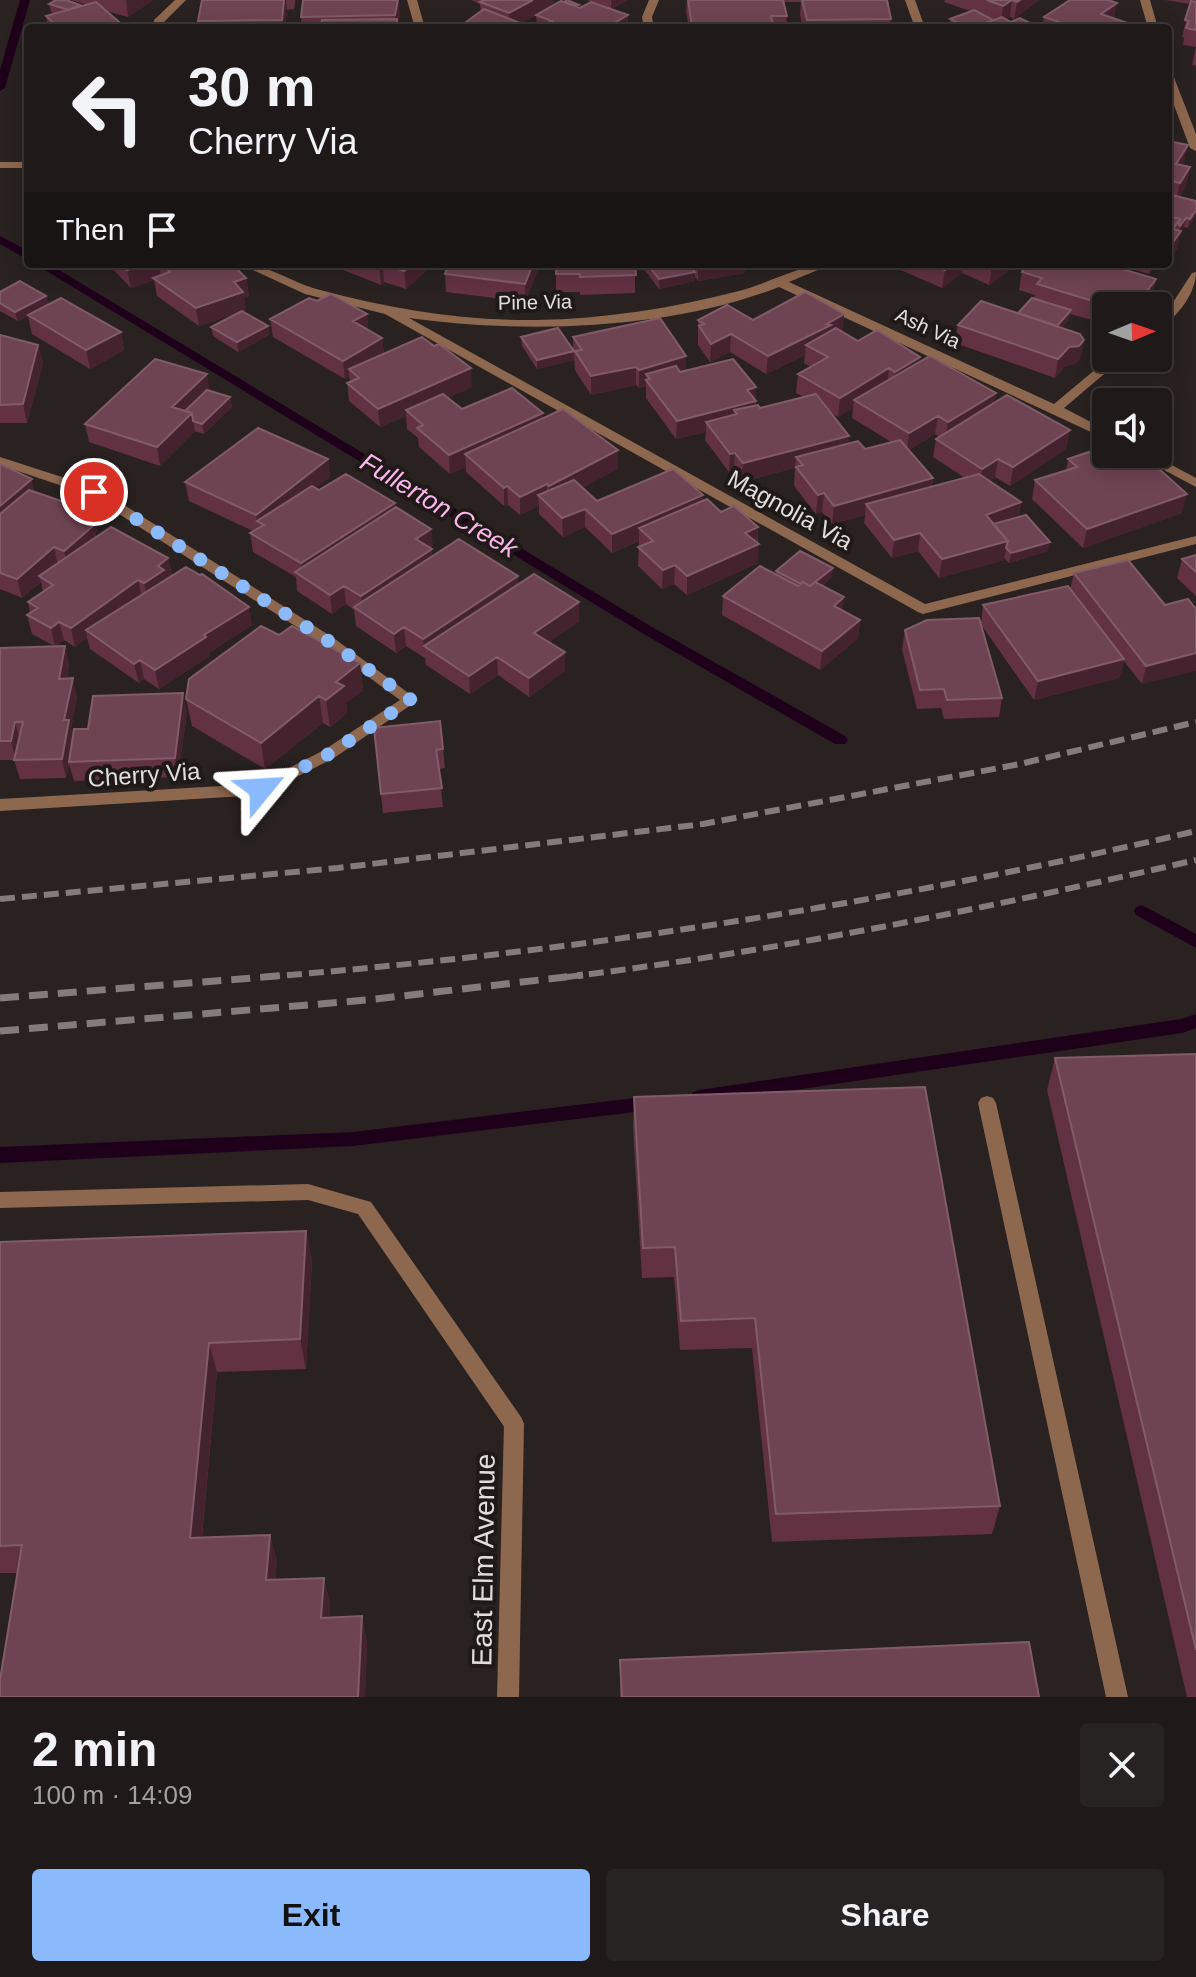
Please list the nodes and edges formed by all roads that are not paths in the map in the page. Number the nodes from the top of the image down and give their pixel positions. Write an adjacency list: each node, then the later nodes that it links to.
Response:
1 (181, 0): 6 (street)
2 (412, 0): 7 (street)
3 (654, 0): 8 (street)
4 (910, 0): 9 (street)
5 (1145, 0): 10 (street)
6 (158, 24)
7 (419, 24)
8 (648, 24)
9 (919, 24)
10 (1152, 24)
11 (1172, 85): 12 (street)
12 (1196, 148)
13 (2, 165): 14 (street)
14 (24, 165)
15 (254, 268): 19 (street, Pine Via)
16 (817, 268): 18 (street, Pine Via)
17 (1196, 276): 20 (street)
18 (783, 284): 19 (street, Pine Via); 22 (street, Ash Via)
19 (390, 312): 27 (street, Magnolia Via)
20 (1172, 312)
21 (1100, 372): 22 (street)
22 (1055, 409): 23 (street, Ash Via)
23 (1092, 428)
24 (0, 461): 28 (street, Cherry Via)
25 (1168, 468): 26 (street)
26 (1196, 483)
27 (1196, 540)
28 (0, 805)
29 (987, 1103): 32 (street)
30 (0, 1200): 31 (street, East Elm Avenue)
31 (508, 1697)
32 (1117, 1697)

